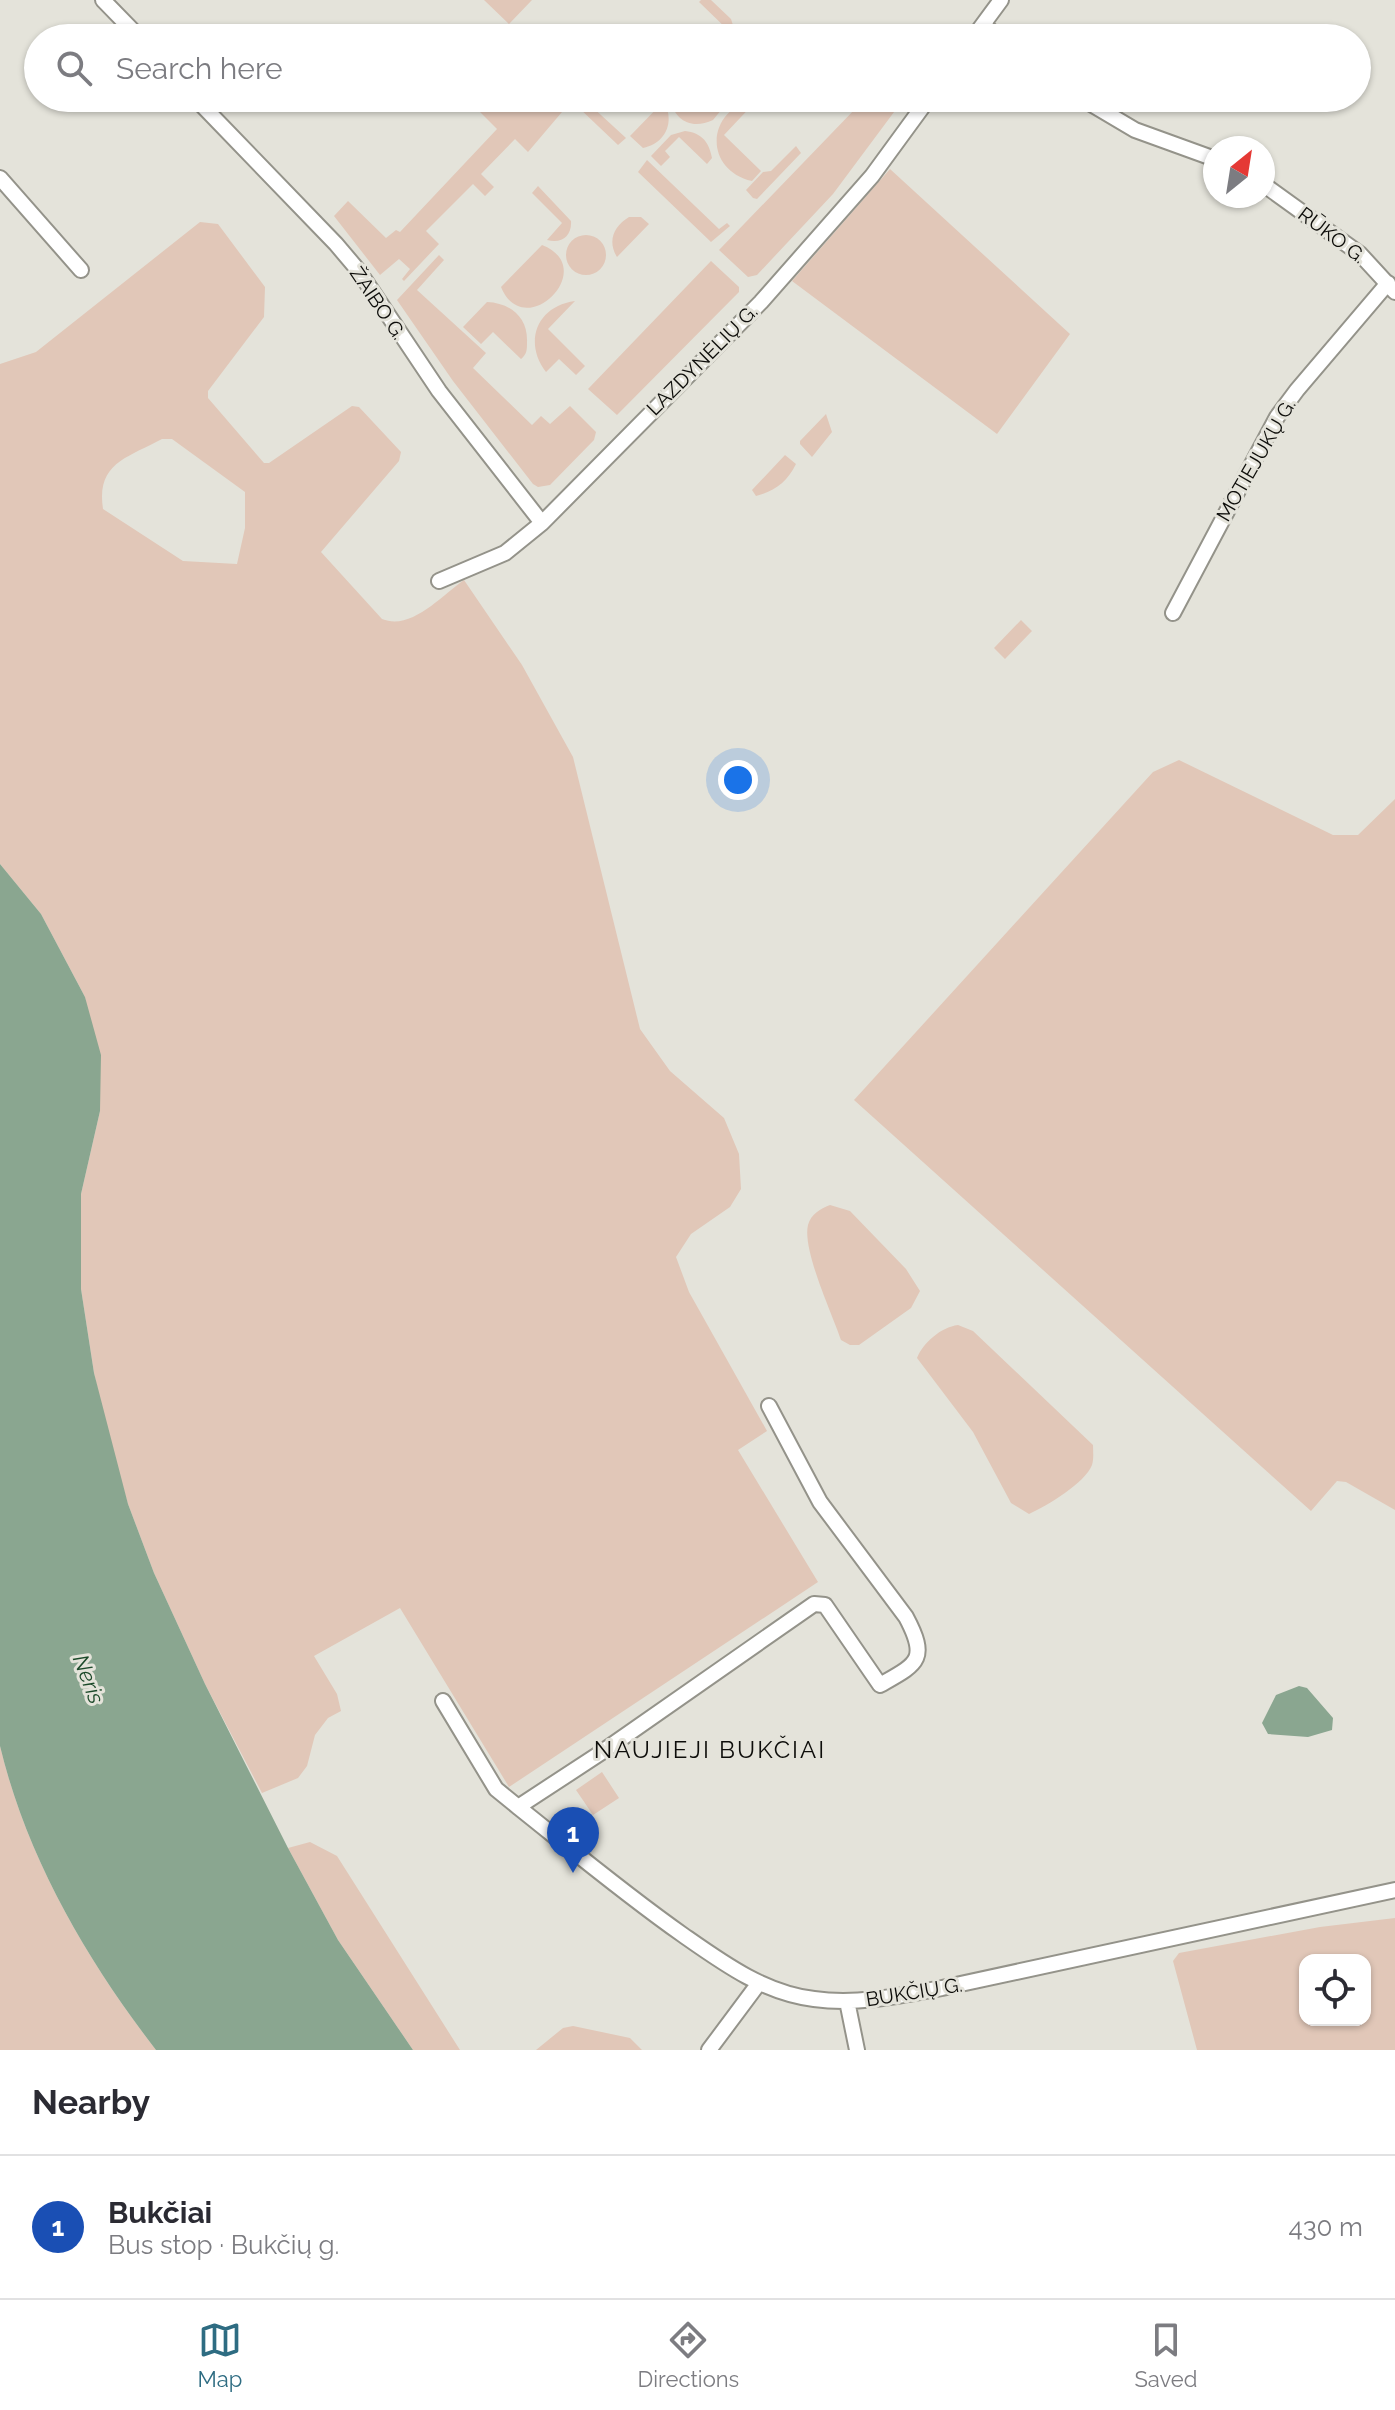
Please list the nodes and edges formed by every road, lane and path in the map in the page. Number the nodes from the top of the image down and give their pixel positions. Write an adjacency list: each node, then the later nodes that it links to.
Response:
1 (103, 0): 3 (street)
2 (1001, 0): 4 (street)
3 (126, 24)
4 (984, 24)
5 (208, 112): 13 (street, ŽAIBO G.)
6 (919, 112): 13 (street, LAZDYNĖLIŲ G.)
7 (1105, 112): 8 (street)
8 (1203, 155)
9 (0, 178): 11 (street)
10 (1275, 193): 12 (street, RŪKO G.)
11 (81, 270)
12 (1392, 288): 15 (street, MOTIEJUKŲ G.)
13 (542, 523): 14 (street, LAZDYNĖLIŲ G.)
14 (439, 581)
15 (1173, 613)
16 (769, 1406): 18 (street)
17 (443, 1701): 18 (street, BUKČIŲ G.)
18 (518, 1807): 20 (street, BUKČIŲ G.)
19 (1395, 1890): 21 (street, BUKČIŲ G.)
20 (759, 1983): 21 (street, BUKČIŲ G.); 22 (street)
21 (847, 2001): 23 (street)
22 (709, 2050)
23 (857, 2050)

